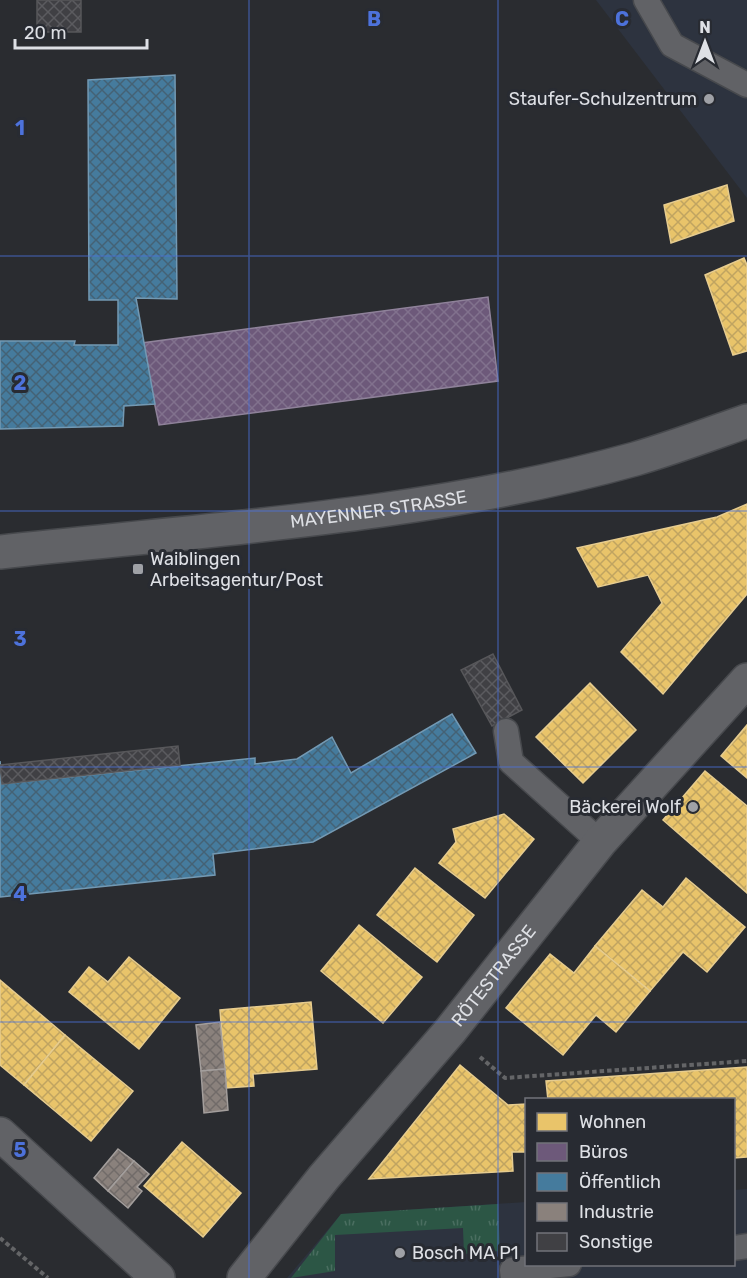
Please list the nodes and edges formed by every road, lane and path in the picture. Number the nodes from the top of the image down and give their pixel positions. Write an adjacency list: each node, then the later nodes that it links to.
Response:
1 (646, 0): 2 (lane)
2 (747, 86)
3 (747, 421): 4 (street, MAYENNER STRASSE)
4 (0, 552)
5 (747, 680): 7 (street, RÖTESTRASSE)
6 (506, 731): 7 (lane)
7 (600, 842): 8 (street, RÖTESTRASSE)
8 (450, 1031): 9 (path); 15 (street, RÖTESTRASSE)
9 (747, 1061)
10 (0, 1134): 14 (street)
11 (0, 1238): 13 (path)
12 (550, 1266): 16 (lane)
13 (48, 1278)
14 (158, 1278)
15 (244, 1278)
16 (513, 1278)

